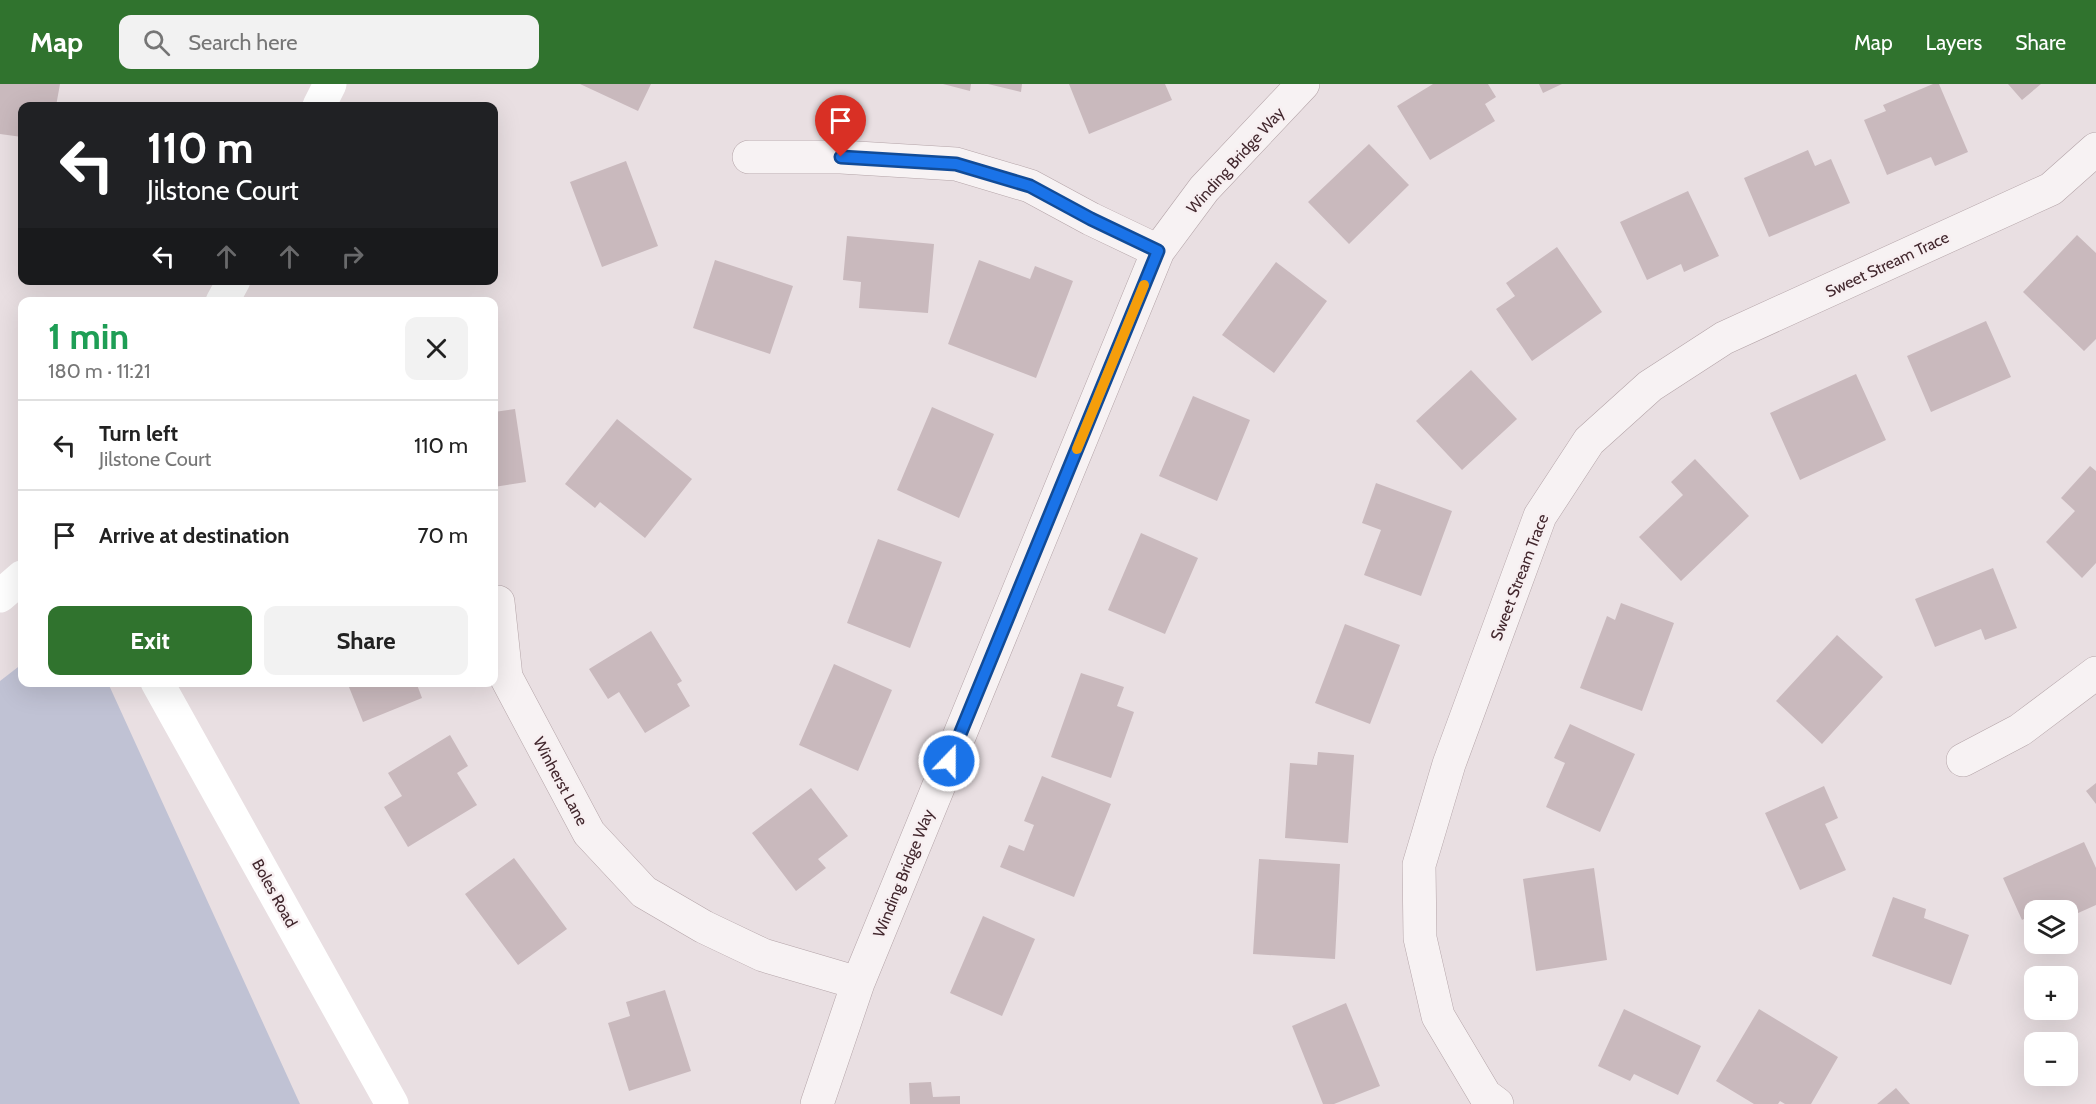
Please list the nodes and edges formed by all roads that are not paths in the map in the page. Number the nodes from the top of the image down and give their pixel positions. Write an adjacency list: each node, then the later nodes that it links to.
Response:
1 (330, 84): 3 (street)
2 (1304, 84): 6 (street, Winding Bridge Way)
3 (321, 102)
4 (2096, 149): 16 (street, Sweet Stream Trace)
5 (748, 157): 6 (street)
6 (1158, 251): 13 (street, Winding Bridge Way)
7 (18, 580): 8 (street)
8 (0, 596)
9 (498, 602): 13 (street, Winherst Lane)
10 (2096, 673): 12 (street)
11 (160, 687): 14 (street, Boles Road)
12 (1963, 760)
13 (858, 982): 15 (street, Winding Bridge Way)
14 (392, 1104)
15 (817, 1104)
16 (1497, 1104)

